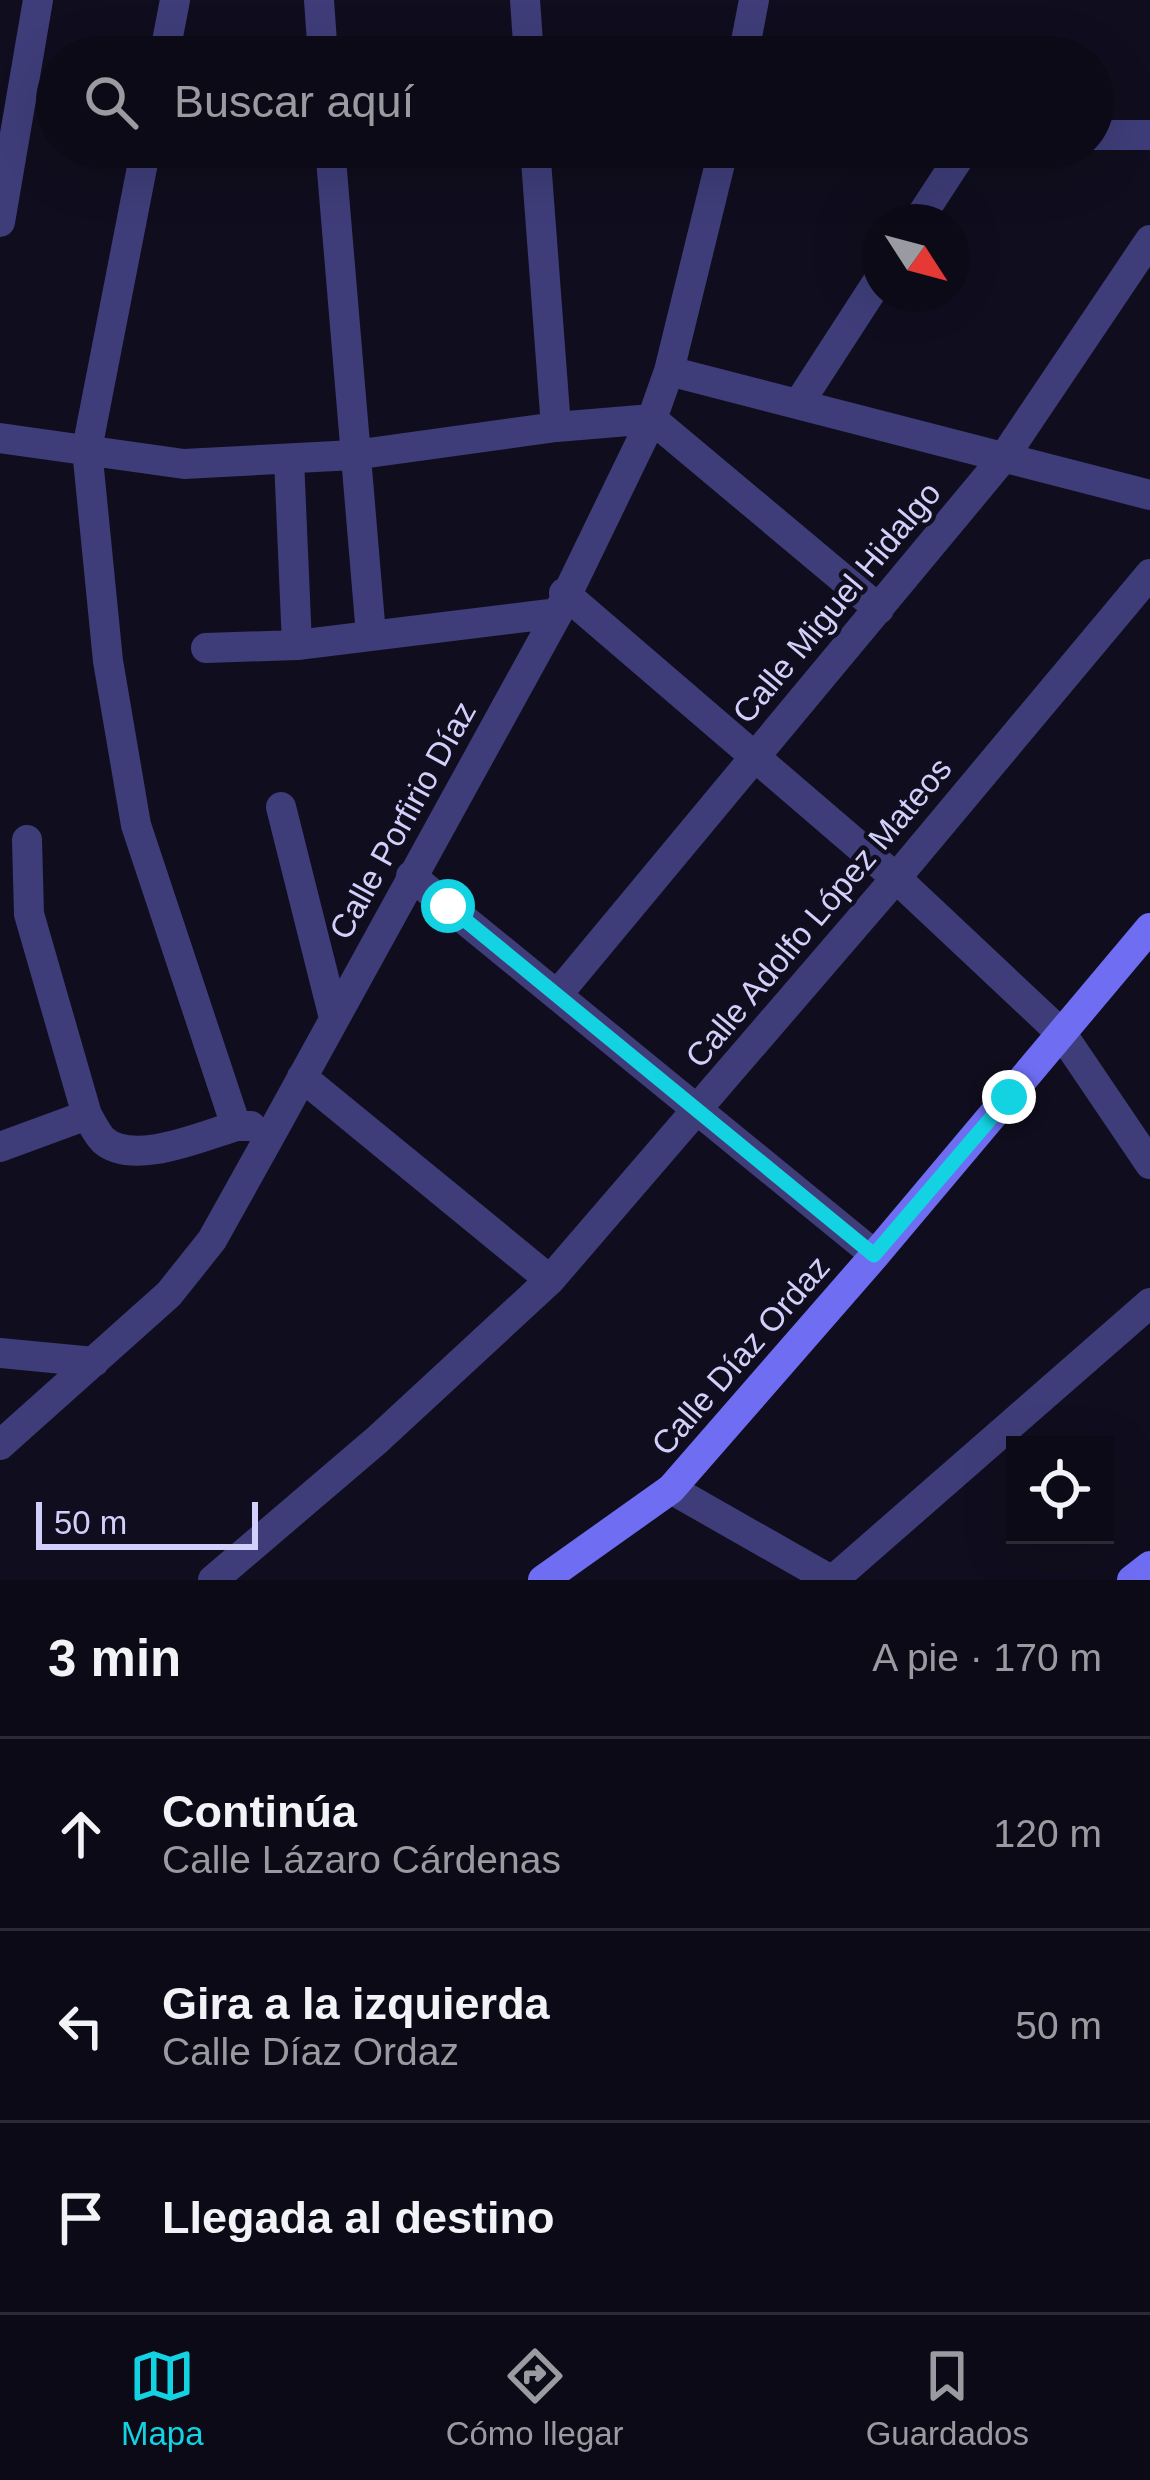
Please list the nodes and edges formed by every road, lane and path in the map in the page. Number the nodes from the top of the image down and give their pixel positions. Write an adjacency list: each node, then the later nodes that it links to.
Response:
1 (38, 0): 18 (street)
2 (175, 0): 6 (street)
3 (319, 0): 7 (street)
4 (525, 0): 8 (street)
5 (754, 0): 9 (street)
6 (168, 36)
7 (322, 36)
8 (528, 36)
9 (747, 36)
10 (1114, 135): 11 (street)
11 (1150, 135)
12 (142, 168): 26 (street)
13 (332, 168): 27 (street)
14 (537, 168): 24 (street)
15 (719, 168): 21 (street, Calle Porfirio Díaz)
16 (952, 168): 17 (street)
17 (929, 204)
18 (0, 222)
19 (1150, 239): 28 (street, Calle Miguel Hidalgo)
20 (862, 306): 22 (street)
21 (669, 370): 22 (street); 23 (street, Calle Porfirio Díaz)
22 (799, 403): 28 (street)
23 (652, 419): 24 (street); 32 (street, Calle Porfirio Díaz); 33 (street)
24 (556, 427): 27 (street)
25 (0, 438): 26 (street)
26 (87, 449): 29 (street); 49 (street)
27 (354, 455): 29 (street); 34 (street)
28 (1004, 458): 30 (street); 33 (street, Calle Miguel Hidalgo)
29 (289, 459): 35 (street)
30 (1150, 495)
31 (1150, 574): 41 (street, Calle Adolfo López Mateos)
32 (561, 603): 34 (street); 37 (street); 40 (street, Calle Porfirio Díaz)
33 (879, 609): 37 (street, Calle Miguel Hidalgo)
34 (371, 635): 35 (street)
35 (297, 645): 36 (street)
36 (206, 648)
37 (755, 754): 41 (street); 43 (street, Calle Miguel Hidalgo)
38 (281, 807): 44 (street)
39 (27, 840): 48 (street)
40 (411, 877): 43 (street); 44 (street, Calle Porfirio Díaz)
41 (896, 878): 45 (street); 47 (street, Calle Adolfo López Mateos)
42 (1150, 928): 45 (main road, Calle Díaz Ordaz)
43 (557, 995): 47 (street)
44 (334, 1018): 46 (street, Calle Porfirio Díaz)
45 (1062, 1034): 52 (street); 53 (main road, Calle Díaz Ordaz)
46 (302, 1077): 50 (street, Calle Porfirio Díaz); 54 (street)
47 (698, 1110): 53 (street); 54 (street, Calle Adolfo López Mateos)
48 (87, 1115): 49 (street); 51 (street)
49 (236, 1126): 50 (street)
50 (275, 1127): 57 (street, Calle Porfirio Díaz)
51 (0, 1147)
52 (1150, 1164)
53 (874, 1255): 59 (main road, Calle Díaz Ordaz)
54 (550, 1280): 62 (street, Calle Adolfo López Mateos)
55 (1150, 1303): 61 (street)
56 (0, 1353): 57 (street)
57 (94, 1363): 58 (street, Calle Porfirio Díaz)
58 (0, 1445)
59 (670, 1489): 61 (street); 63 (main road, Calle Díaz Ordaz)
60 (1150, 1566): 64 (main road)
61 (815, 1576)
62 (213, 1580)
63 (543, 1580)
64 (1132, 1580)

